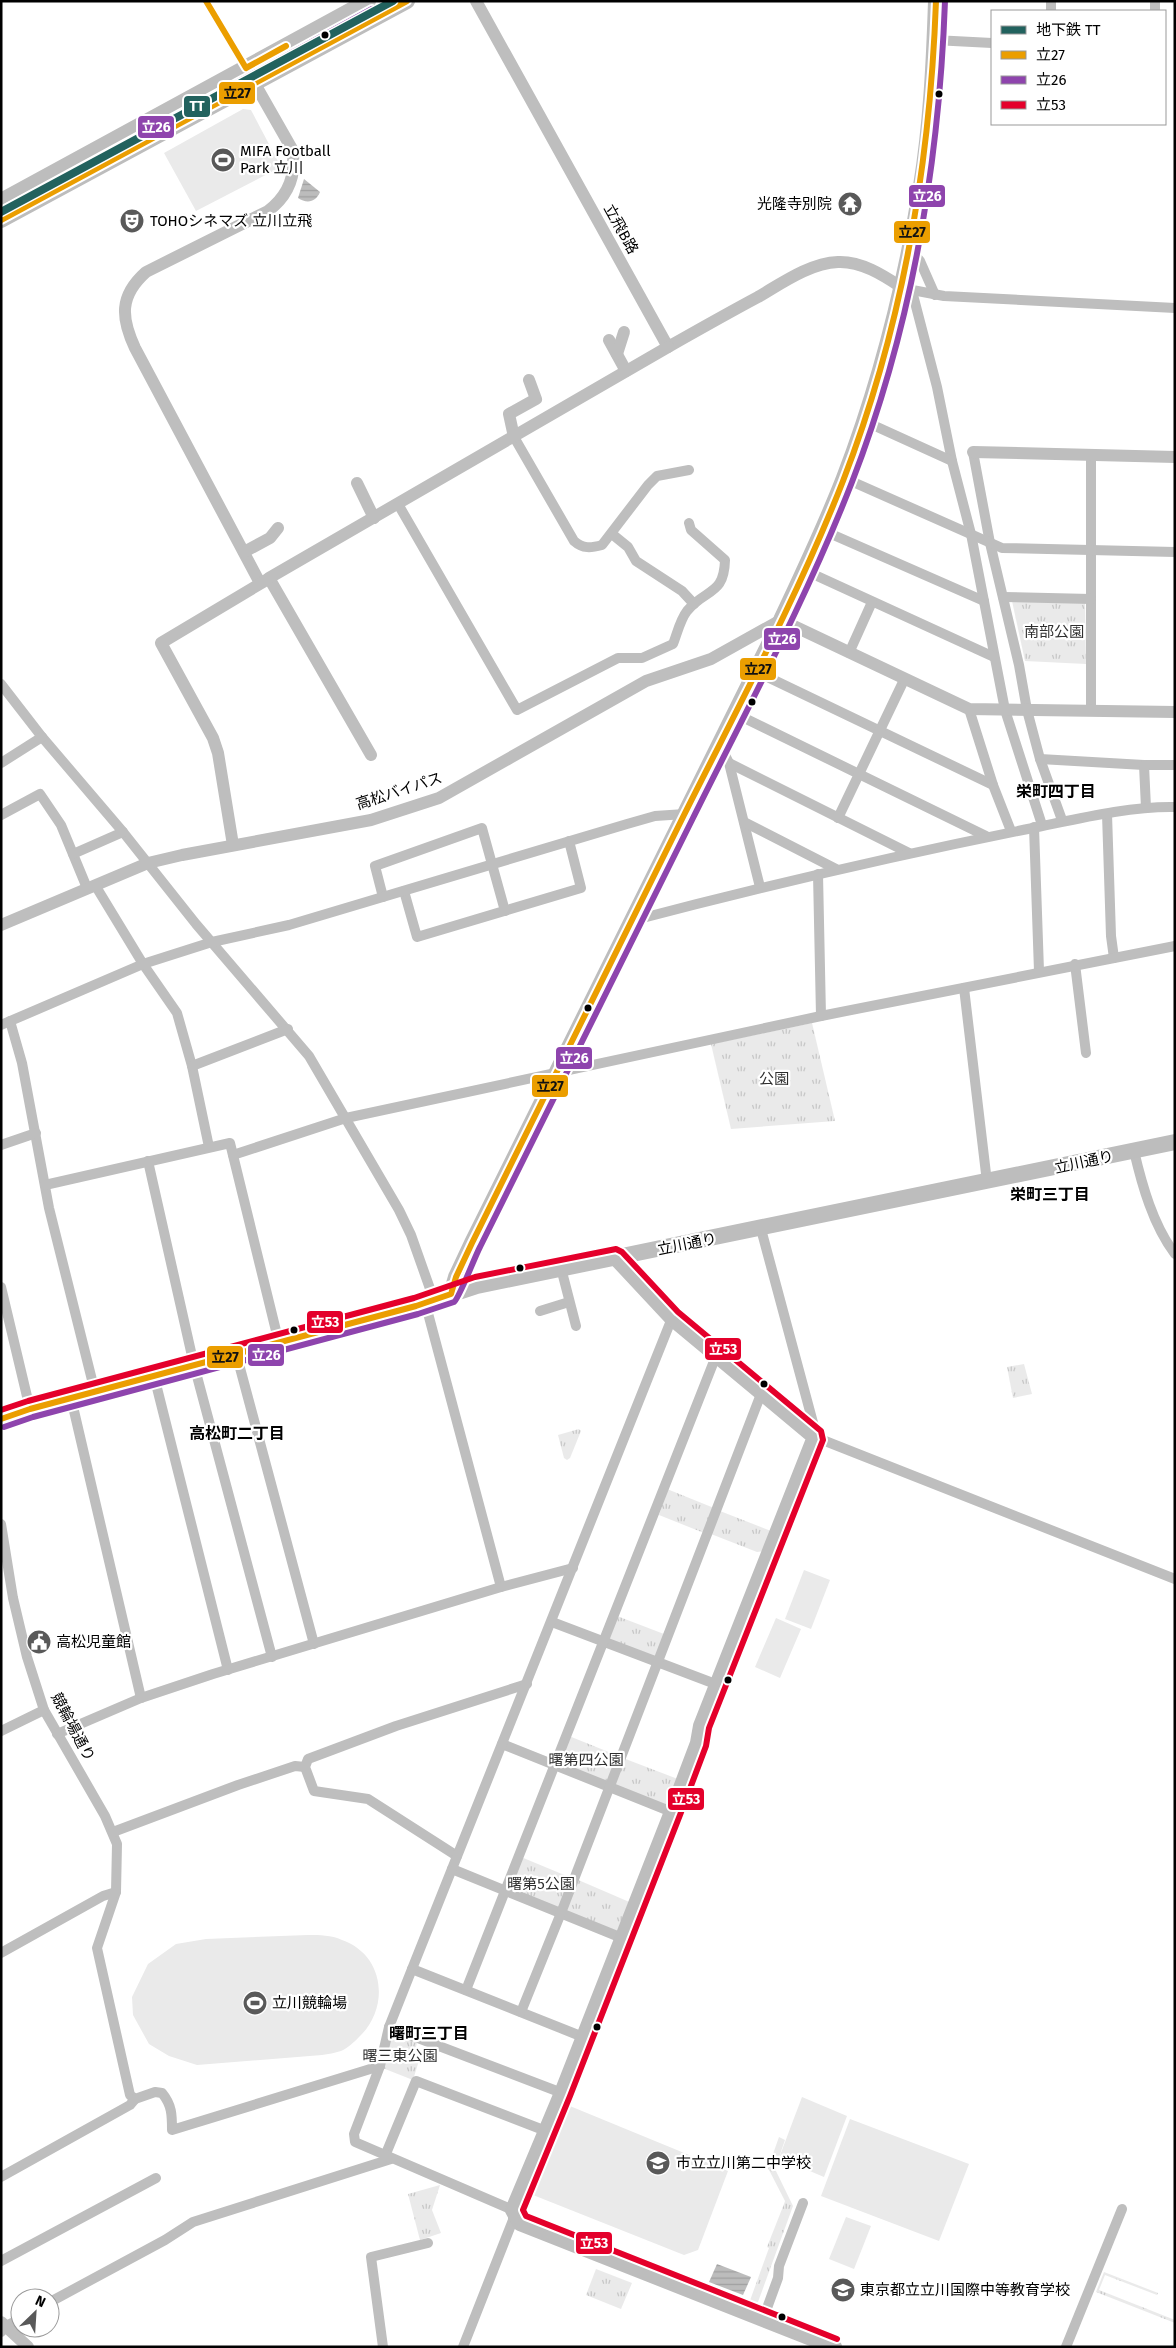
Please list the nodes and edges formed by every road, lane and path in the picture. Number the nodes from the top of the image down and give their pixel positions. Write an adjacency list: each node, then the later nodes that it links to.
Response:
1 (368, 1): 7 (main road)
2 (407, 1): 8 (main road)
3 (476, 1): 17 (street, 立飛B路)
4 (936, 1): 5 (main road)
5 (934, 40): 6 (street); 11 (main road)
6 (991, 43)
7 (246, 68): 8 (street); 9 (main road)
8 (256, 84): 10 (main road); 39 (street)
9 (1, 201)
10 (1, 220)
11 (910, 248): 12 (main road); 13 (street)
12 (906, 289): 13 (street); 17 (street); 21 (main road); 26 (street)
13 (935, 295): 14 (street)
14 (1175, 308)
15 (624, 332): 18 (street)
16 (610, 340): 18 (street)
17 (668, 347): 19 (street)
18 (617, 354): 19 (street)
19 (626, 371): 22 (street)
20 (528, 380): 22 (street)
21 (864, 421): 26 (street); 28 (main road)
22 (514, 437): 30 (street); 35 (street)
23 (973, 452): 24 (street); 37 (street)
24 (1091, 455): 25 (street); 38 (street)
25 (1175, 457)
26 (952, 461): 36 (street)
27 (689, 470): 35 (street)
28 (844, 478): 34 (main road); 36 (street)
29 (357, 483): 31 (street)
30 (398, 504): 31 (street); 47 (street)
31 (374, 518): 42 (street)
32 (689, 523): 47 (street)
33 (278, 528): 39 (street)
34 (822, 530): 41 (main road); 45 (street)
35 (612, 534): 47 (street)
36 (971, 534): 37 (street); 45 (street)
37 (990, 543): 38 (street); 43 (street)
38 (1091, 550): 40 (street); 44 (street)
39 (244, 552): 42 (street)
40 (1175, 552)
41 (804, 570): 46 (street); 48 (main road)
42 (265, 581): 63 (street); 84 (street)
43 (1003, 597): 44 (street); 56 (street)
44 (1091, 599): 57 (street)
45 (984, 601): 50 (street)
46 (872, 602): 49 (street); 50 (street)
47 (694, 604)
48 (781, 620): 49 (street); 51 (main road); 84 (street, 高松バイパス)
49 (849, 653): 52 (street)
50 (994, 657): 55 (street)
51 (755, 671): 58 (main road); 60 (street)
52 (904, 680): 54 (street); 60 (street)
53 (1, 684): 61 (street)
54 (969, 709): 55 (street); 70 (street)
55 (1005, 710): 56 (street); 79 (street)
56 (1027, 710): 57 (street); 64 (street)
57 (1091, 711): 59 (street)
58 (734, 712): 62 (main road); 69 (street)
59 (1175, 712)
60 (880, 730): 69 (street); 70 (street)
61 (42, 737): 65 (street); 81 (street)
62 (719, 743): 66 (street); 73 (main road)
63 (371, 755)
64 (1040, 759): 68 (street); 77 (street)
65 (1, 763)
66 (729, 763): 76 (street); 78 (street)
67 (1175, 764): 68 (street)
68 (1144, 765): 72 (street)
69 (859, 773): 76 (street); 82 (street)
70 (993, 785): 80 (street)
71 (1175, 807): 72 (street)
72 (1146, 808): 74 (street)
73 (685, 814): 83 (street); 96 (main road)
74 (1107, 814): 77 (street); 100 (street)
75 (1, 815): 86 (street)
76 (838, 818): 85 (street)
77 (1062, 820): 79 (street)
78 (744, 822): 89 (street); 92 (street)
79 (1038, 826): 80 (street); 103 (street)
80 (1012, 831): 82 (street)
81 (123, 832): 86 (street); 87 (street)
82 (986, 836): 85 (street)
83 (569, 841): 88 (street); 95 (street)
84 (233, 845): 87 (street, 高松バイパス)
85 (909, 853): 89 (street)
86 (73, 854): 91 (street)
87 (148, 863): 91 (street, 高松バイパス); 98 (street)
88 (493, 864): 93 (street); 94 (street); 95 (street)
89 (836, 869): 90 (street)
90 (818, 874): 92 (street); 105 (street)
91 (91, 886): 97 (street, 高松バイパス); 101 (street)
92 (760, 887): 96 (street)
93 (404, 891): 94 (street); 95 (street)
94 (383, 897): 98 (street)
95 (505, 910)
96 (631, 921): 110 (main road)
97 (1, 925)
98 (212, 942): 101 (street); 107 (street)
99 (1175, 946): 100 (street)
100 (1114, 958): 102 (street)
101 (143, 964): 106 (street); 109 (street)
102 (1076, 964): 103 (street); 108 (street)
103 (1039, 971): 104 (street)
104 (964, 988): 105 (street); 119 (street)
105 (821, 1016): 110 (street)
106 (6, 1023): 112 (street)
107 (288, 1029): 109 (street); 111 (street)
108 (1086, 1053)
109 (192, 1066): 115 (street)
110 (556, 1073): 111 (street); 126 (main road)
111 (346, 1118): 117 (street); 127 (street)
112 (36, 1133): 114 (street); 120 (street)
113 (1175, 1142): 116 (main road, 立川通り)
114 (1, 1145)
115 (208, 1147): 117 (street); 118 (street)
116 (1134, 1151): 119 (main road, 立川通り); 122 (street)
117 (232, 1155): 132 (street)
118 (148, 1161): 120 (street); 135 (street)
119 (987, 1182): 121 (main road, 立川通り)
120 (46, 1185): 137 (street)
121 (761, 1229): 123 (main road, 立川通り); 142 (street)
122 (1175, 1254)
123 (616, 1258): 124 (main road, 立川通り); 130 (main road)
124 (561, 1268): 126 (main road, 立川通り); 128 (street)
125 (1, 1287): 140 (street)
126 (451, 1294): 127 (main road, 立川通り)
127 (430, 1301): 132 (main road, 立川通り); 146 (street)
128 (569, 1302): 129 (street); 131 (street)
129 (540, 1312)
130 (672, 1318): 134 (main road); 144 (street)
131 (576, 1326)
132 (279, 1342): 133 (main road, 立川通り)
133 (236, 1353): 135 (main road, 立川通り); 149 (street)
134 (716, 1356): 138 (main road); 148 (street)
135 (194, 1365): 136 (main road, 立川通り); 150 (street)
136 (154, 1376): 137 (main road, 立川通り); 152 (street)
137 (95, 1392): 139 (main road, 立川通り)
138 (761, 1394): 142 (main road); 151 (street)
139 (72, 1398): 140 (main road, 立川通り); 155 (street)
140 (30, 1409): 141 (main road, 立川通り)
141 (1, 1419)
142 (815, 1437): 145 (street); 154 (main road)
143 (1, 1524): 156 (street, 競輪場通り)
144 (573, 1568): 146 (street); 147 (street)
145 (1175, 1579)
146 (501, 1587): 149 (street)
147 (552, 1622): 148 (street); 153 (street)
148 (604, 1642): 151 (street); 160 (street)
149 (314, 1644): 150 (street)
150 (272, 1657): 152 (street)
151 (657, 1662): 154 (street); 162 (street)
152 (228, 1670): 155 (street)
153 (527, 1684): 159 (street); 161 (street)
154 (718, 1685): 163 (main road)
155 (141, 1698): 158 (street)
156 (44, 1710): 157 (street); 158 (street, 競輪場通り)
157 (1, 1731)
158 (57, 1734): 164 (street, 競輪場通り)
159 (501, 1748): 160 (street); 165 (street)
160 (556, 1766): 162 (street); 167 (street)
161 (305, 1768): 164 (street); 165 (street)
162 (610, 1788): 163 (street); 169 (street)
163 (672, 1812): 170 (main road)
164 (113, 1832): 168 (street, 競輪場通り)
165 (457, 1856): 166 (street)
166 (452, 1869): 167 (street); 172 (street)
167 (506, 1891): 169 (street); 173 (street)
168 (116, 1892): 171 (street); 179 (street, 競輪場通り)
169 (561, 1913): 170 (street); 174 (street)
170 (622, 1938): 176 (main road)
171 (1, 1953)
172 (412, 1968): 173 (street); 175 (street)
173 (466, 1990): 174 (street)
174 (520, 2012): 176 (street)
175 (389, 2027): 177 (street); 178 (street)
176 (583, 2037): 178 (main road)
177 (380, 2066): 179 (street); 181 (street)
178 (562, 2093): 180 (main road)
179 (135, 2099): 182 (street)
180 (546, 2131): 181 (street); 185 (main road)
181 (388, 2157): 185 (street); 189 (street)
182 (1, 2177)
183 (156, 2178): 188 (street)
184 (803, 2203): 190 (street)
185 (513, 2210): 190 (main road); 194 (street)
186 (1122, 2210): 196 (street)
187 (428, 2243): 193 (street)
188 (1, 2261)
189 (60, 2297)
190 (763, 2319): 195 (main road)
191 (3, 2327): 192 (street)
192 (28, 2347)
193 (383, 2347)
194 (463, 2347)
195 (834, 2347)
196 (1066, 2347)

